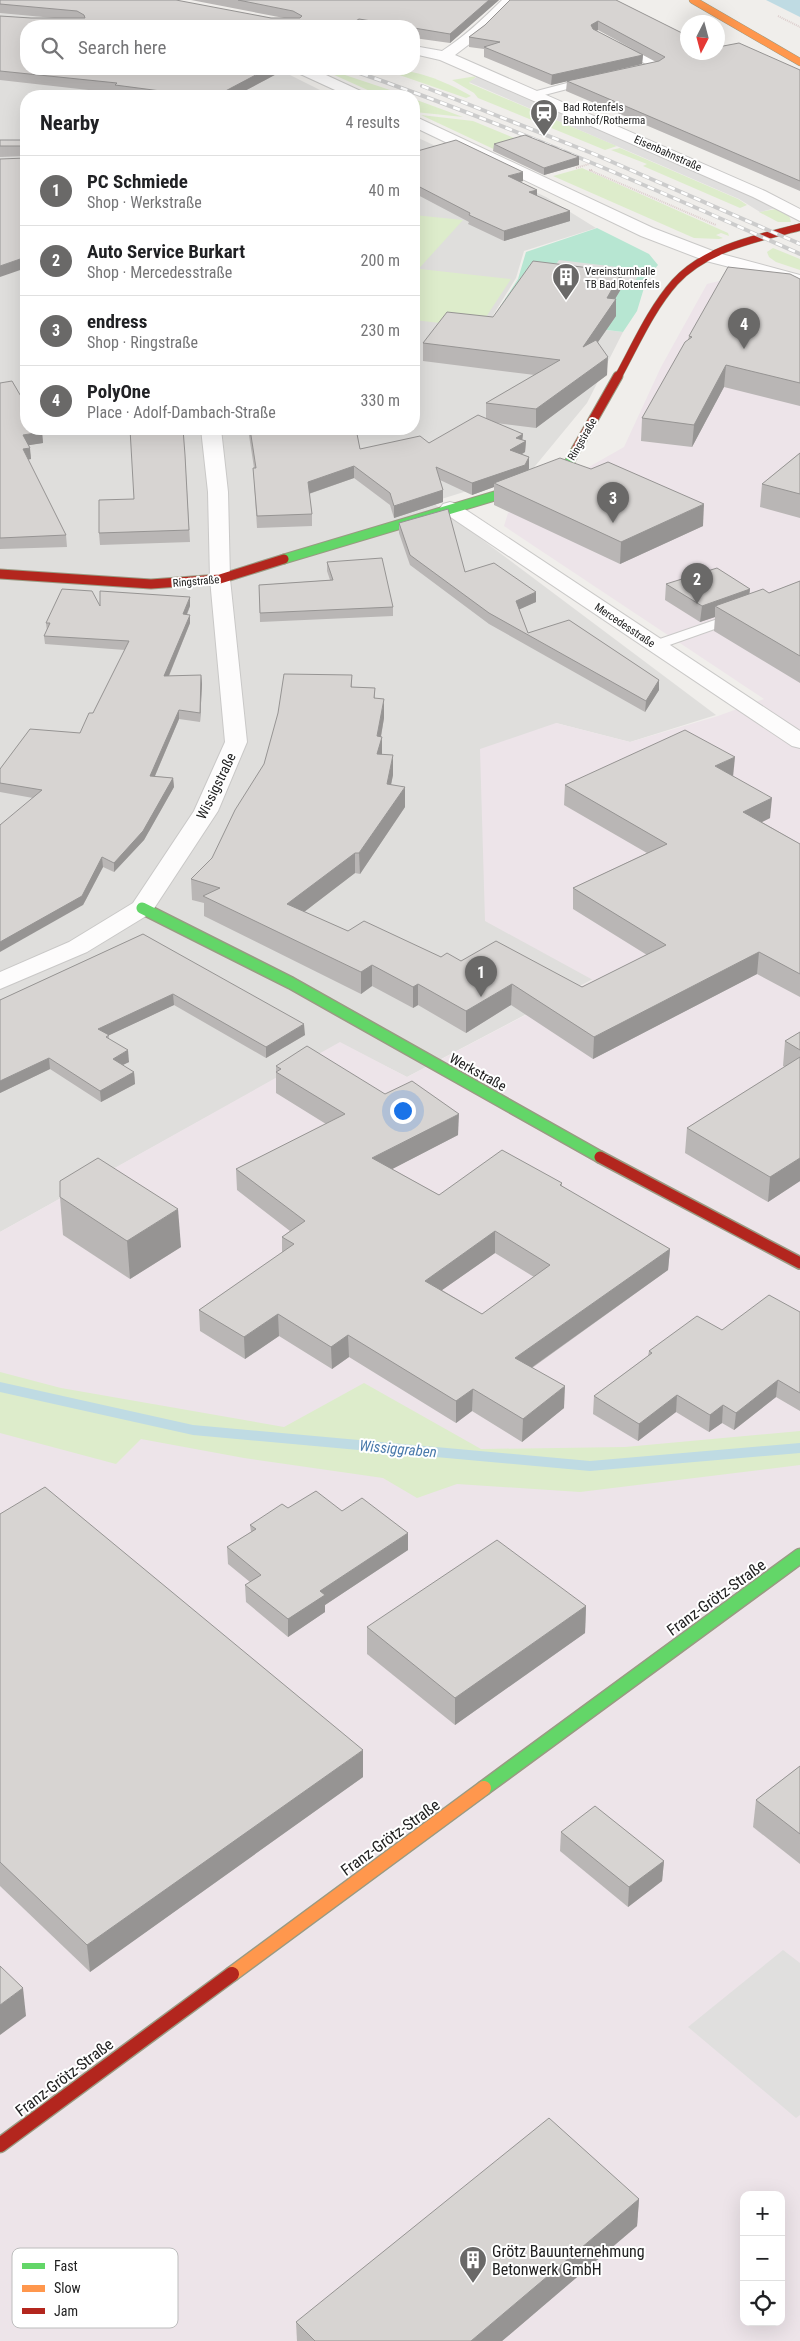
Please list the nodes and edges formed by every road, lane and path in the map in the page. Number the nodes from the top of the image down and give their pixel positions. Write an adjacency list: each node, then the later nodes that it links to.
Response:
1 (510, 0): 5 (street)
2 (693, 0): 6 (street)
3 (606, 39): 7 (lane)
4 (420, 51): 5 (street, Eisenbahnstraße)
5 (444, 56): 11 (street, Eisenbahnstraße)
6 (800, 62)
7 (631, 72)
8 (315, 75): 10 (street)
9 (604, 77): 11 (lane)
10 (347, 90)
11 (533, 95): 16 (street, Eisenbahnstraße)
12 (420, 125): 19 (street)
13 (589, 164): 14 (path)
14 (582, 166)
15 (592, 170): 18 (path)
16 (800, 216)
17 (800, 227): 18 (street)
18 (746, 245): 19 (street)
19 (712, 257): 20 (street); 22 (street, Ringstraße)
20 (800, 280)
21 (212, 435): 24 (street, Wissigstraße)
22 (450, 508): 24 (street, Ringstraße); 26 (street, Mercedesstraße)
23 (0, 574): 24 (street, Ringstraße)
24 (220, 580): 28 (street, Wissigstraße)
25 (755, 609): 26 (lane)
26 (656, 645): 27 (street, Mercedesstraße)
27 (800, 741)
28 (142, 908): 29 (street, Wissigstraße); 30 (street, Werkstraße)
29 (0, 981)
30 (800, 1263)
31 (800, 1556): 32 (street, Franz-Grötz-Straße)
32 (0, 2145)

